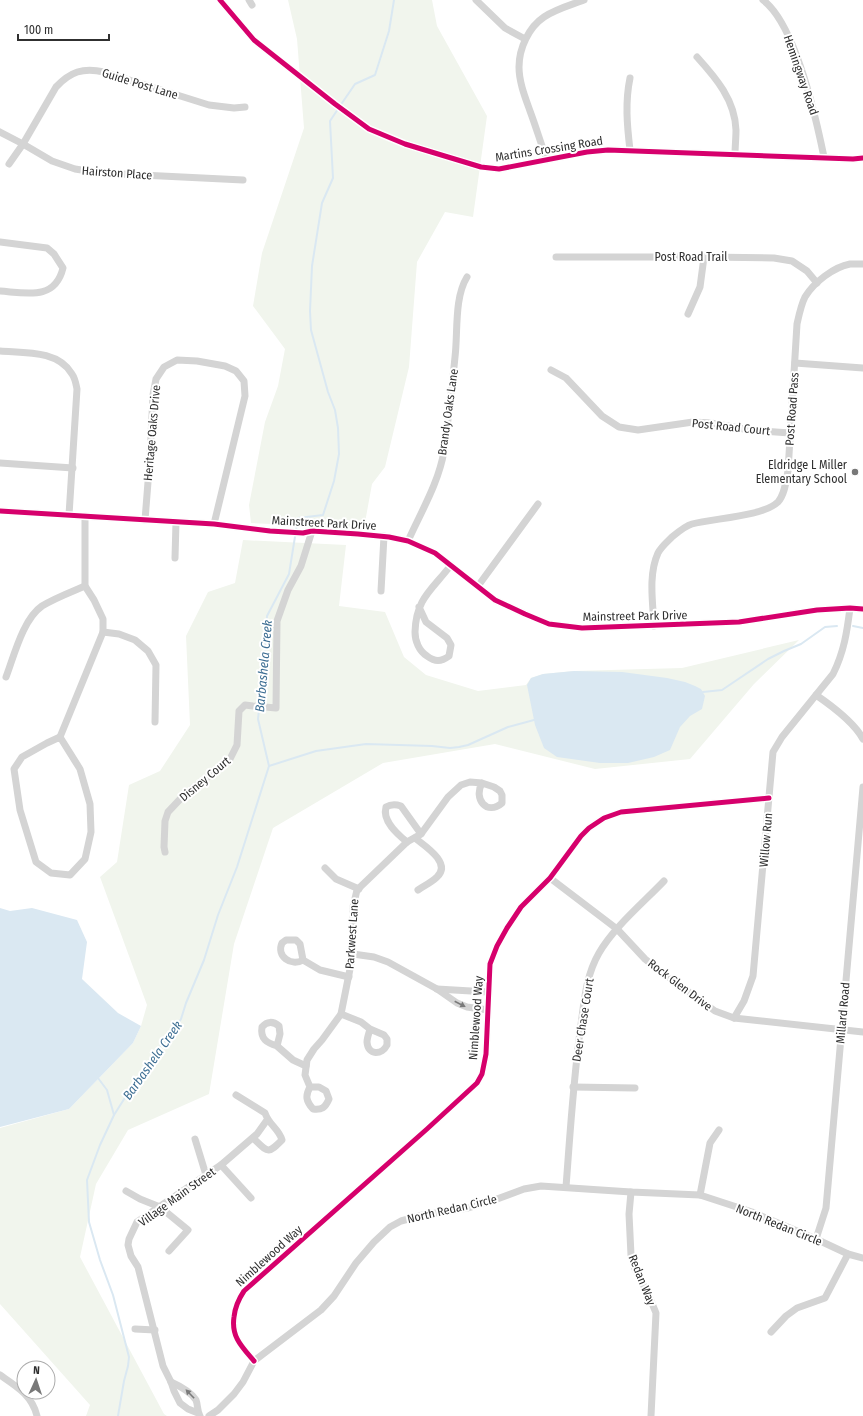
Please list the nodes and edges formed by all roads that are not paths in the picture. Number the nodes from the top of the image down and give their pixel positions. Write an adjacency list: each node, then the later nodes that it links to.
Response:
1 (220, 0): 15 (street, Martins Crossing Road)
2 (476, 0): 5 (street)
3 (584, 0): 5 (street)
4 (763, 0): 13 (street, Hemingway Road)
5 (525, 39): 15 (street)
6 (697, 57): 12 (street)
7 (630, 78): 11 (street)
8 (246, 106): 10 (street, Guide Post Lane)
9 (0, 132): 10 (street, Hairston Place)
10 (23, 144): 16 (street, Guide Post Lane); 17 (street, Hairston Place)
11 (630, 150): 12 (street, Martins Crossing Road); 15 (street, Martins Crossing Road)
12 (734, 155): 13 (street, Martins Crossing Road)
13 (824, 157): 14 (street, Martins Crossing Road)
14 (863, 158)
15 (547, 160)
16 (9, 164)
17 (242, 180)
18 (0, 242): 24 (street)
19 (556, 257): 20 (street, Post Road Trail)
20 (704, 257): 23 (street, Post Road Trail); 25 (street)
21 (863, 264): 23 (street, Post Road Pass)
22 (467, 277): 42 (street, Brandy Oaks Lane)
23 (817, 283): 27 (street, Post Road Pass)
24 (0, 291)
25 (688, 314)
26 (0, 351): 32 (street)
27 (795, 363): 28 (street); 30 (street, Post Road Pass)
28 (863, 368)
29 (551, 370): 30 (street, Post Road Court)
30 (790, 433): 51 (street, Post Road Pass)
31 (0, 463): 32 (street)
32 (73, 468): 35 (street)
33 (538, 504): 46 (street)
34 (0, 511): 35 (street, Mainstreet Park Drive)
35 (69, 515): 36 (street, Mainstreet Park Drive)
36 (85, 516): 37 (street, Mainstreet Park Drive); 45 (street)
37 (145, 520): 38 (street, Mainstreet Park Drive); 39 (street, Heritage Oaks Drive)
38 (176, 522): 39 (street, Mainstreet Park Drive); 43 (street)
39 (214, 524): 40 (street, Mainstreet Park Drive)
40 (312, 531): 41 (street, Mainstreet Park Drive); 63 (street, Disney Court)
41 (384, 536): 42 (street, Mainstreet Park Drive); 47 (street)
42 (408, 541): 44 (street, Mainstreet Park Drive)
43 (174, 558)
44 (451, 565): 46 (street, Mainstreet Park Drive); 48 (street)
45 (85, 586): 52 (street); 53 (street)
46 (478, 586): 51 (street, Mainstreet Park Drive)
47 (380, 591)
48 (419, 607): 48 (street)
49 (850, 608): 50 (street, Mainstreet Park Drive); 51 (street, Mainstreet Park Drive); 54 (street, Willow Run)
50 (863, 609)
51 (654, 626)
52 (103, 632): 55 (street); 56 (street)
53 (6, 677)
54 (816, 695): 57 (street); 60 (street, Willow Run)
55 (155, 722)
56 (60, 737): 56 (street)
57 (863, 739)
58 (482, 783): 61 (street, Parkwest Lane)
59 (863, 787): 79 (street, Millard Road)
60 (769, 798): 65 (street, Nimblewood Way); 77 (street, Willow Run)
61 (418, 836): 62 (street, Parkwest Lane); 62 (street); 68 (street)
62 (407, 842): 67 (street, Parkwest Lane)
63 (165, 852)
64 (325, 868): 67 (street)
65 (550, 878): 69 (street, Rock Glen Drive); 74 (street, Nimblewood Way)
66 (664, 881): 69 (street, Deer Chase Court)
67 (359, 888): 70 (street, Parkwest Lane)
68 (418, 890)
69 (617, 929): 77 (street, Rock Glen Drive); 84 (street, Deer Chase Court)
70 (353, 954): 72 (street, Parkwest Lane); 73 (street)
71 (303, 960): 72 (street)
72 (349, 977): 76 (street, Parkwest Lane)
73 (436, 989): 74 (street); 75 (street, one-way to 75)
74 (488, 992): 75 (street, Nimblewood Way)
75 (488, 1010): 106 (street, Nimblewood Way)
76 (341, 1014): 78 (street); 82 (street, Parkwest Lane)
77 (734, 1018): 79 (street, Rock Glen Drive)
78 (370, 1029)
79 (842, 1030): 80 (street, Rock Glen Drive); 99 (street, Millard Road)
80 (863, 1032)
81 (277, 1046): 82 (street)
82 (306, 1066): 83 (street)
83 (310, 1087)
84 (573, 1087): 85 (street); 93 (street, Deer Chase Court)
85 (636, 1088)
86 (236, 1095): 87 (street)
87 (267, 1120): 89 (street, Village Main Street); 89 (street)
88 (719, 1130): 96 (street)
89 (253, 1138): 91 (street, Village Main Street)
90 (194, 1139): 92 (street)
91 (221, 1165): 92 (street, Village Main Street); 97 (street)
92 (206, 1175): 98 (street, Village Main Street)
93 (566, 1187): 95 (street, North Redan Circle); 106 (street, North Redan Circle)
94 (126, 1191): 98 (street)
95 (631, 1192): 96 (street, North Redan Circle); 112 (street, Redan Way)
96 (700, 1195): 99 (street, North Redan Circle)
97 (251, 1198)
98 (160, 1207): 100 (street); 104 (street, Village Main Street)
99 (816, 1239): 101 (street, North Redan Circle)
100 (169, 1250)
101 (848, 1254): 102 (street, North Redan Circle); 105 (street)
102 (863, 1258)
103 (135, 1329): 104 (street)
104 (155, 1330): 108 (street, Village Main Street)
105 (771, 1332)
106 (254, 1361): 111 (street, North Redan Circle)
107 (0, 1375): 110 (street)
108 (171, 1382): 109 (street, Village Main Street); 109 (street, Village Main Street, one-way to 108)
109 (199, 1415)
110 (36, 1416)
111 (209, 1416)
112 (651, 1416)

